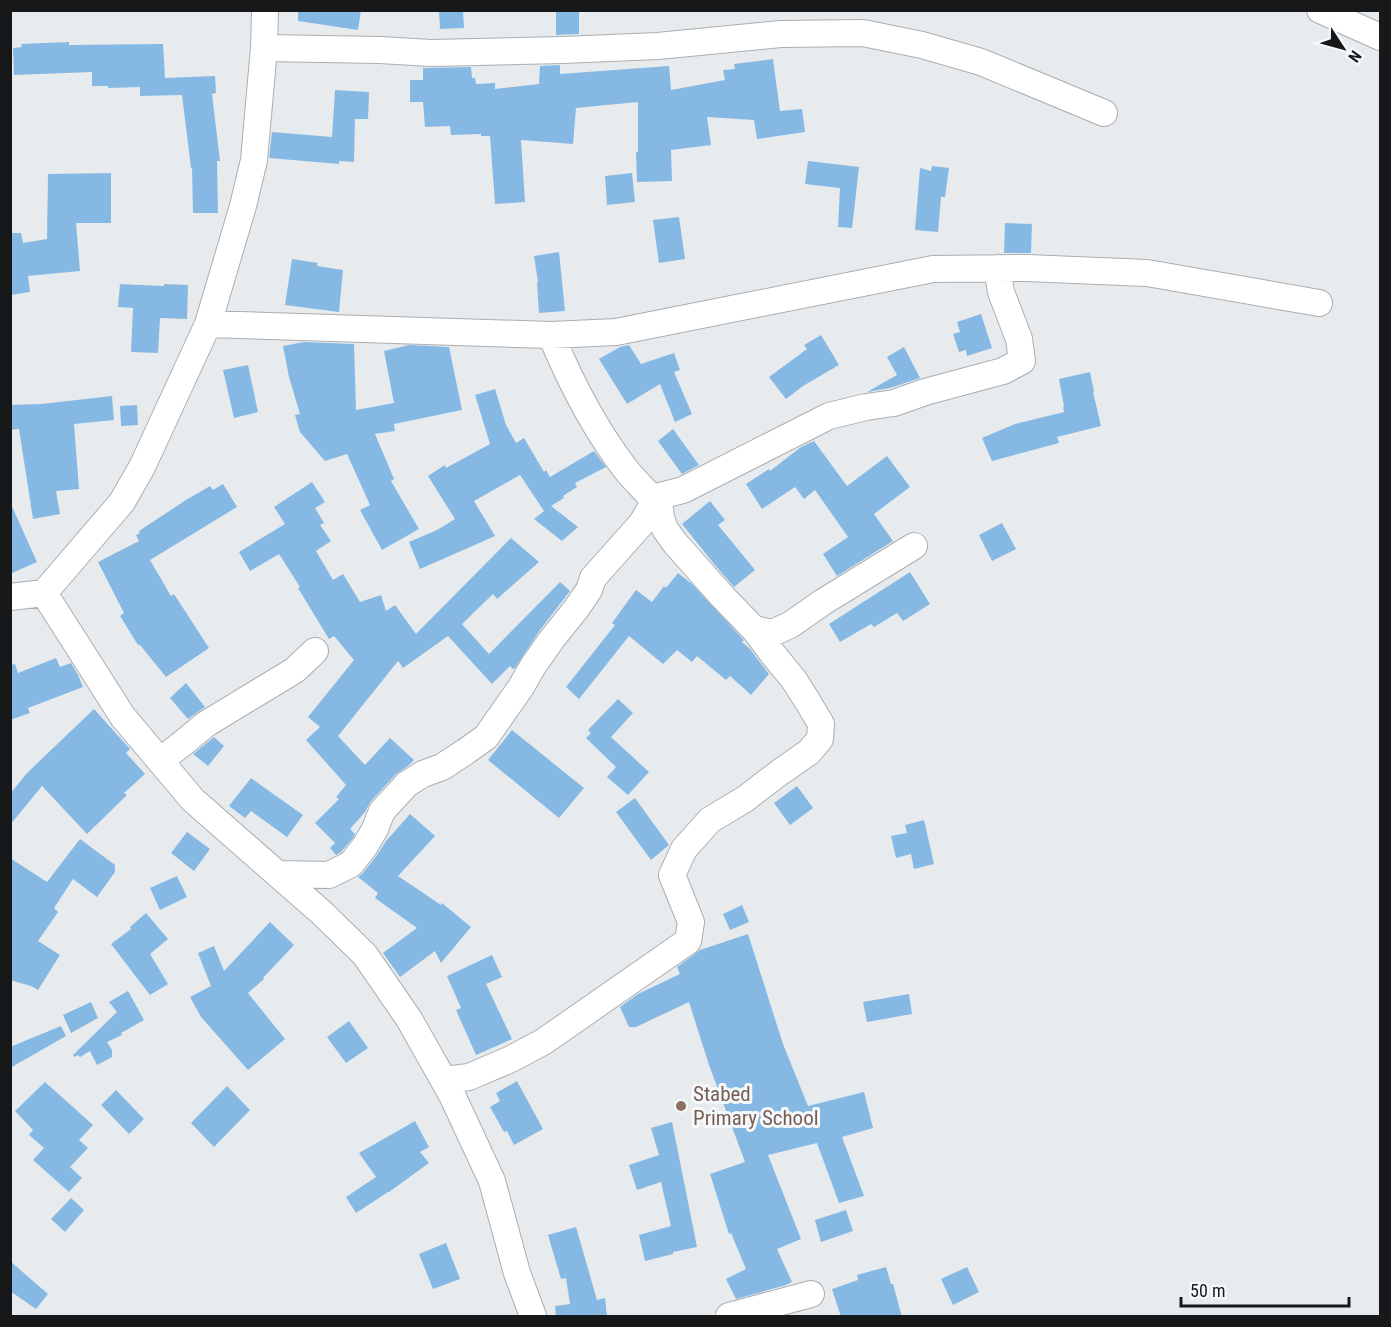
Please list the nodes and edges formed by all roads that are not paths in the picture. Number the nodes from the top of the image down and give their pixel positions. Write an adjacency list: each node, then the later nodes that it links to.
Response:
1 (265, 10): 4 (street)
2 (1320, 10): 3 (street)
3 (1380, 37)
4 (264, 48): 5 (street); 8 (street)
5 (1104, 113)
6 (997, 268): 7 (street); 9 (street); 10 (street)
7 (1319, 303)
8 (208, 324): 9 (street); 12 (street)
9 (551, 335): 10 (street)
10 (652, 498): 14 (street); 17 (street)
11 (914, 546): 14 (street)
12 (44, 594): 13 (street); 16 (street)
13 (10, 597)
14 (754, 629): 18 (street)
15 (315, 651): 16 (street)
16 (160, 761): 17 (street)
17 (278, 874): 18 (street)
18 (444, 1080): 20 (street)
19 (811, 1294): 21 (street)
20 (533, 1317)
21 (729, 1317)

